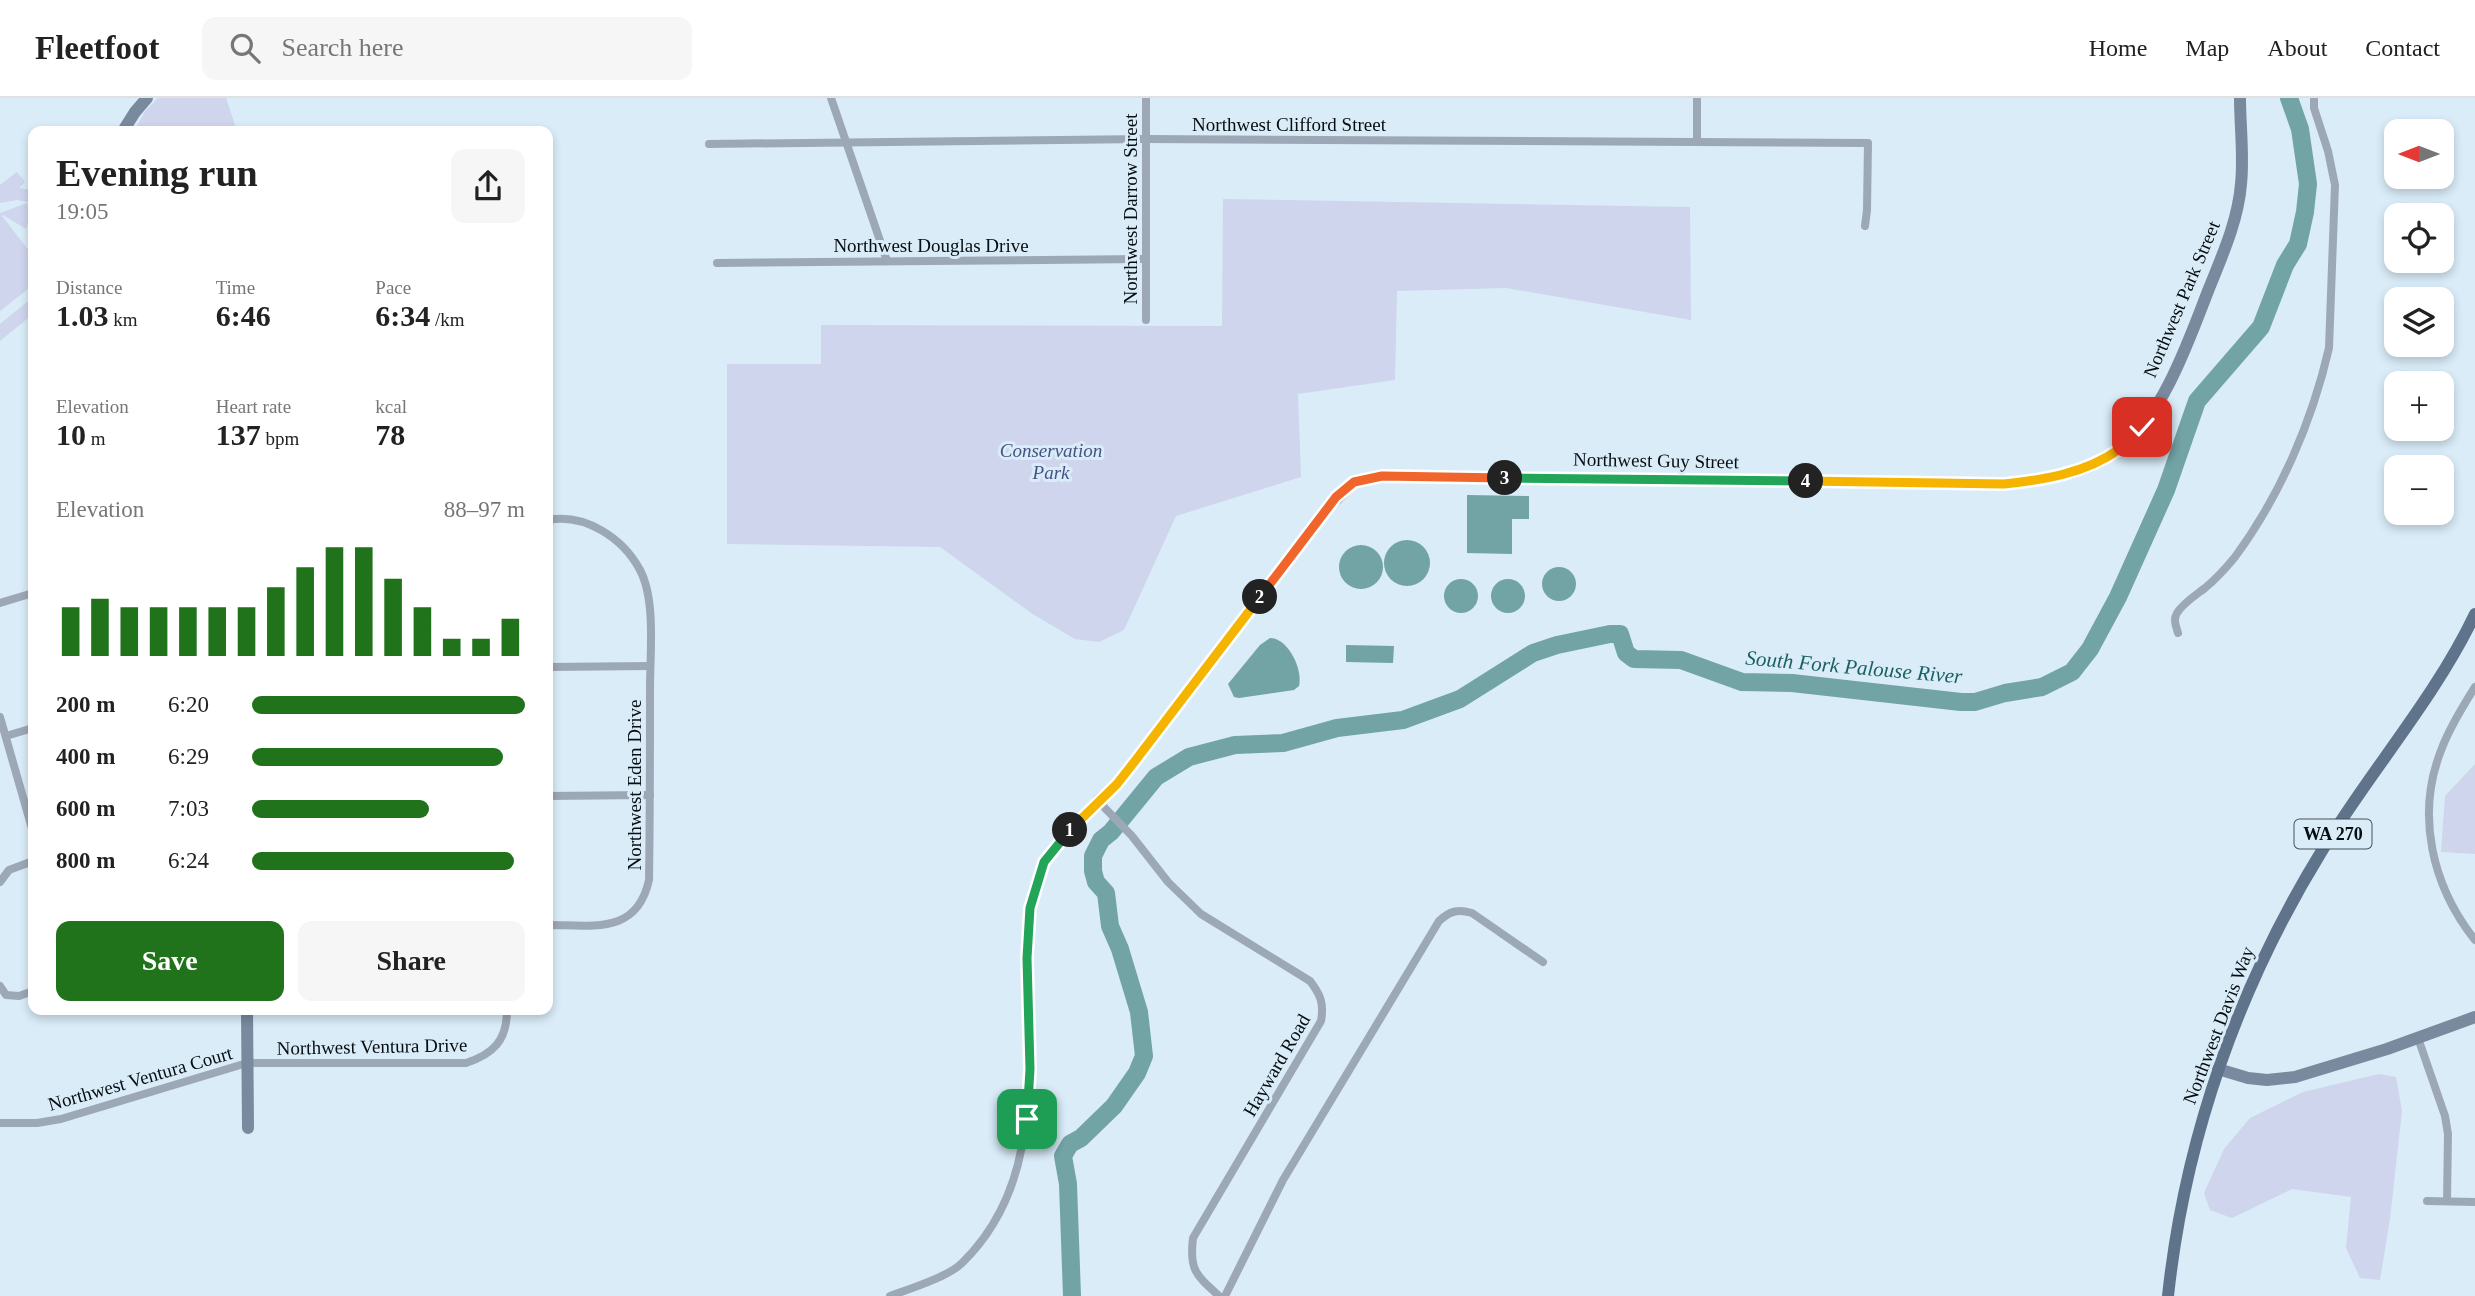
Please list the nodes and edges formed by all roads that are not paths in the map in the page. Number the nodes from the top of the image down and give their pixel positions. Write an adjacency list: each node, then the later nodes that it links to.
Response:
1 (146, 98): 7 (street)
2 (831, 98): 11 (street)
3 (1146, 98): 8 (street, Northwest Darrow Street)
4 (1697, 98): 9 (street)
5 (2240, 98): 17 (street, Northwest Park Street)
6 (2314, 98): 22 (street)
7 (126, 126)
8 (1146, 139): 9 (street, Northwest Clifford Street); 11 (street, Northwest Clifford Street); 13 (street, Northwest Darrow Street)
9 (1697, 142): 12 (street, Northwest Clifford Street)
10 (709, 144): 11 (street, Northwest Clifford Street)
11 (846, 144): 14 (street)
12 (1865, 226)
13 (1145, 259): 14 (street, Northwest Douglas Drive); 16 (street, Northwest Darrow Street)
14 (887, 261): 15 (street, Northwest Douglas Drive)
15 (717, 263)
16 (1146, 320)
17 (2032, 481): 31 (street, Northwest Guy Street)
18 (553, 519): 23 (street, Northwest Eden Drive)
19 (28, 595): 20 (street)
20 (0, 603)
21 (2475, 614): 45 (main road, Northwest Davis Way / WA 270)
22 (2178, 633)
23 (650, 666): 24 (street); 29 (street, Northwest Eden Drive)
24 (553, 667)
25 (2475, 687): 36 (street)
26 (0, 717): 28 (street)
27 (28, 729): 28 (street)
28 (6, 736): 32 (street)
29 (650, 795): 30 (street); 35 (street, Northwest Eden Drive)
30 (553, 796)
31 (1103, 805): 51 (street); 52 (street, Hayward Road)
32 (28, 814)
33 (28, 863): 34 (street)
34 (0, 882)
35 (553, 925)
36 (2475, 940)
37 (1543, 961): 53 (street)
38 (0, 986): 39 (street)
39 (28, 993)
40 (247, 1015): 44 (street)
41 (507, 1015): 44 (street, Northwest Ventura Drive)
42 (2475, 1017): 43 (street)
43 (2418, 1038): 45 (street); 49 (street)
44 (247, 1063): 46 (street, Northwest Ventura Court); 47 (street)
45 (2218, 1069): 54 (main road, Northwest Davis Way / WA 270)
46 (0, 1123)
47 (248, 1128)
48 (2427, 1201): 49 (street)
49 (2446, 1201): 50 (street)
50 (2475, 1202)
51 (890, 1296)
52 (1219, 1296)
53 (1226, 1296)
54 (2168, 1296)

